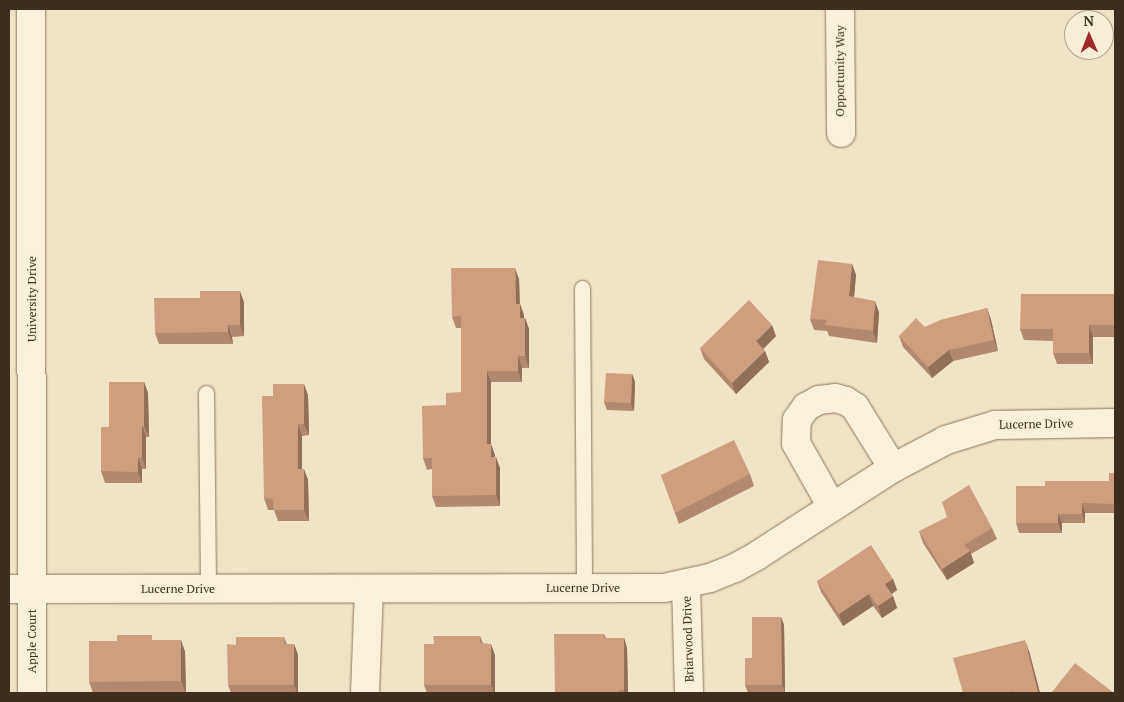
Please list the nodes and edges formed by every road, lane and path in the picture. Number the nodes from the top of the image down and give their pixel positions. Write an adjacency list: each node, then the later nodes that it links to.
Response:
1 (31, 9): 11 (street, University Drive)
2 (840, 9): 3 (street, Opportunity Way)
3 (841, 133)
4 (582, 288): 10 (lane)
5 (206, 392): 13 (lane)
6 (1115, 423): 7 (street, Lucerne Drive)
7 (893, 468): 8 (street, Lucerne Drive); 8 (street)
8 (832, 507): 9 (street, Lucerne Drive)
9 (686, 584): 10 (street, Lucerne Drive); 16 (street, Briarwood Drive)
10 (584, 588): 12 (street, Lucerne Drive)
11 (20, 589): 13 (street, Lucerne Drive); 14 (street, Apple Court)
12 (369, 589): 13 (street, Lucerne Drive); 15 (street)
13 (208, 590)
14 (32, 693)
15 (366, 693)
16 (689, 693)

